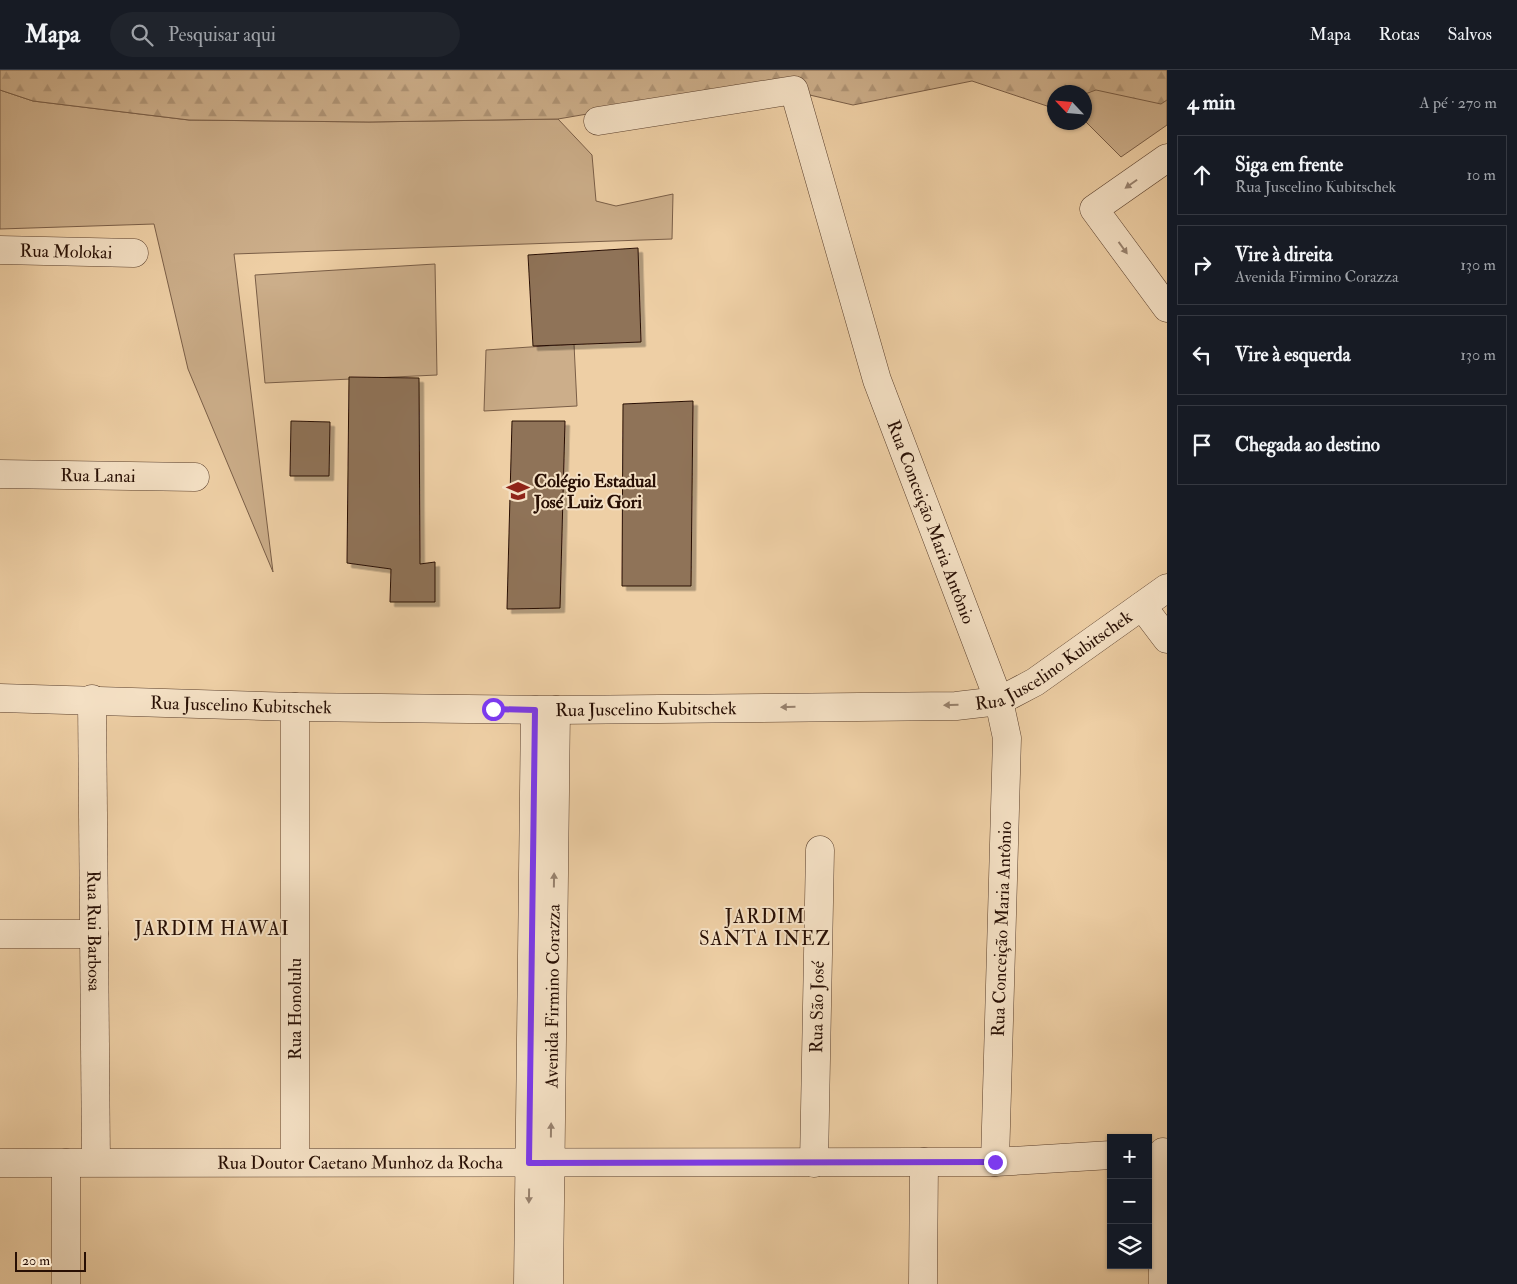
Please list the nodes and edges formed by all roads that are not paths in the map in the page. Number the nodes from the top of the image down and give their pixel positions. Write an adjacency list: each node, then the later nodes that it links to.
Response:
1 (598, 121): 13 (street, Rua Conceição Maria Antônio)
2 (1167, 158): 5 (street, one-way to 5)
3 (0, 250): 4 (street, Rua Molokai)
4 (134, 253)
5 (1167, 308)
6 (0, 474): 7 (street, Rua Lanai)
7 (195, 478)
8 (1167, 588): 9 (street, Rua Juscelino Kubitschek)
9 (1142, 606): 10 (street); 13 (street, Rua Juscelino Kubitschek)
10 (1167, 639)
11 (0, 698): 12 (street, Rua Juscelino Kubitschek)
12 (92, 699): 14 (street, Rua Juscelino Kubitschek); 18 (street, Rua Rui Barbosa)
13 (999, 701): 15 (street, Rua Juscelino Kubitschek, one-way to 15); 25 (street, Rua Conceição Maria Antônio)
14 (295, 707): 15 (street, Rua Juscelino Kubitschek); 21 (street, Rua Honolulu)
15 (545, 710): 27 (street, Avenida Firmino Corazza)
16 (820, 850): 28 (street, Rua São José)
17 (0, 934): 18 (street)
18 (94, 934): 23 (street, Rua Rui Barbosa)
19 (1160, 1152): 33 (street)
20 (1107, 1155): 25 (street, Rua Doutor Caetano Munhoz da Rocha)
21 (295, 1161): 23 (street, Rua Doutor Caetano Munhoz da Rocha); 27 (street, Rua Doutor Caetano Munhoz da Rocha)
22 (0, 1162): 26 (street, Rua Doutor Caetano Munhoz da Rocha)
23 (96, 1162): 26 (street, Rua Doutor Caetano Munhoz da Rocha)
24 (924, 1162): 25 (street, Rua Doutor Caetano Munhoz da Rocha); 28 (street, Rua Doutor Caetano Munhoz da Rocha); 32 (street)
25 (995, 1162)
26 (66, 1163): 29 (street)
27 (540, 1163): 28 (street, Rua Doutor Caetano Munhoz da Rocha); 30 (street, Avenida Firmino Corazza, one-way to 30); 31 (street, Avenida Firmino Corazza)
28 (814, 1163)
29 (66, 1284)
30 (528, 1284)
31 (549, 1284)
32 (923, 1284)
33 (1163, 1284)

